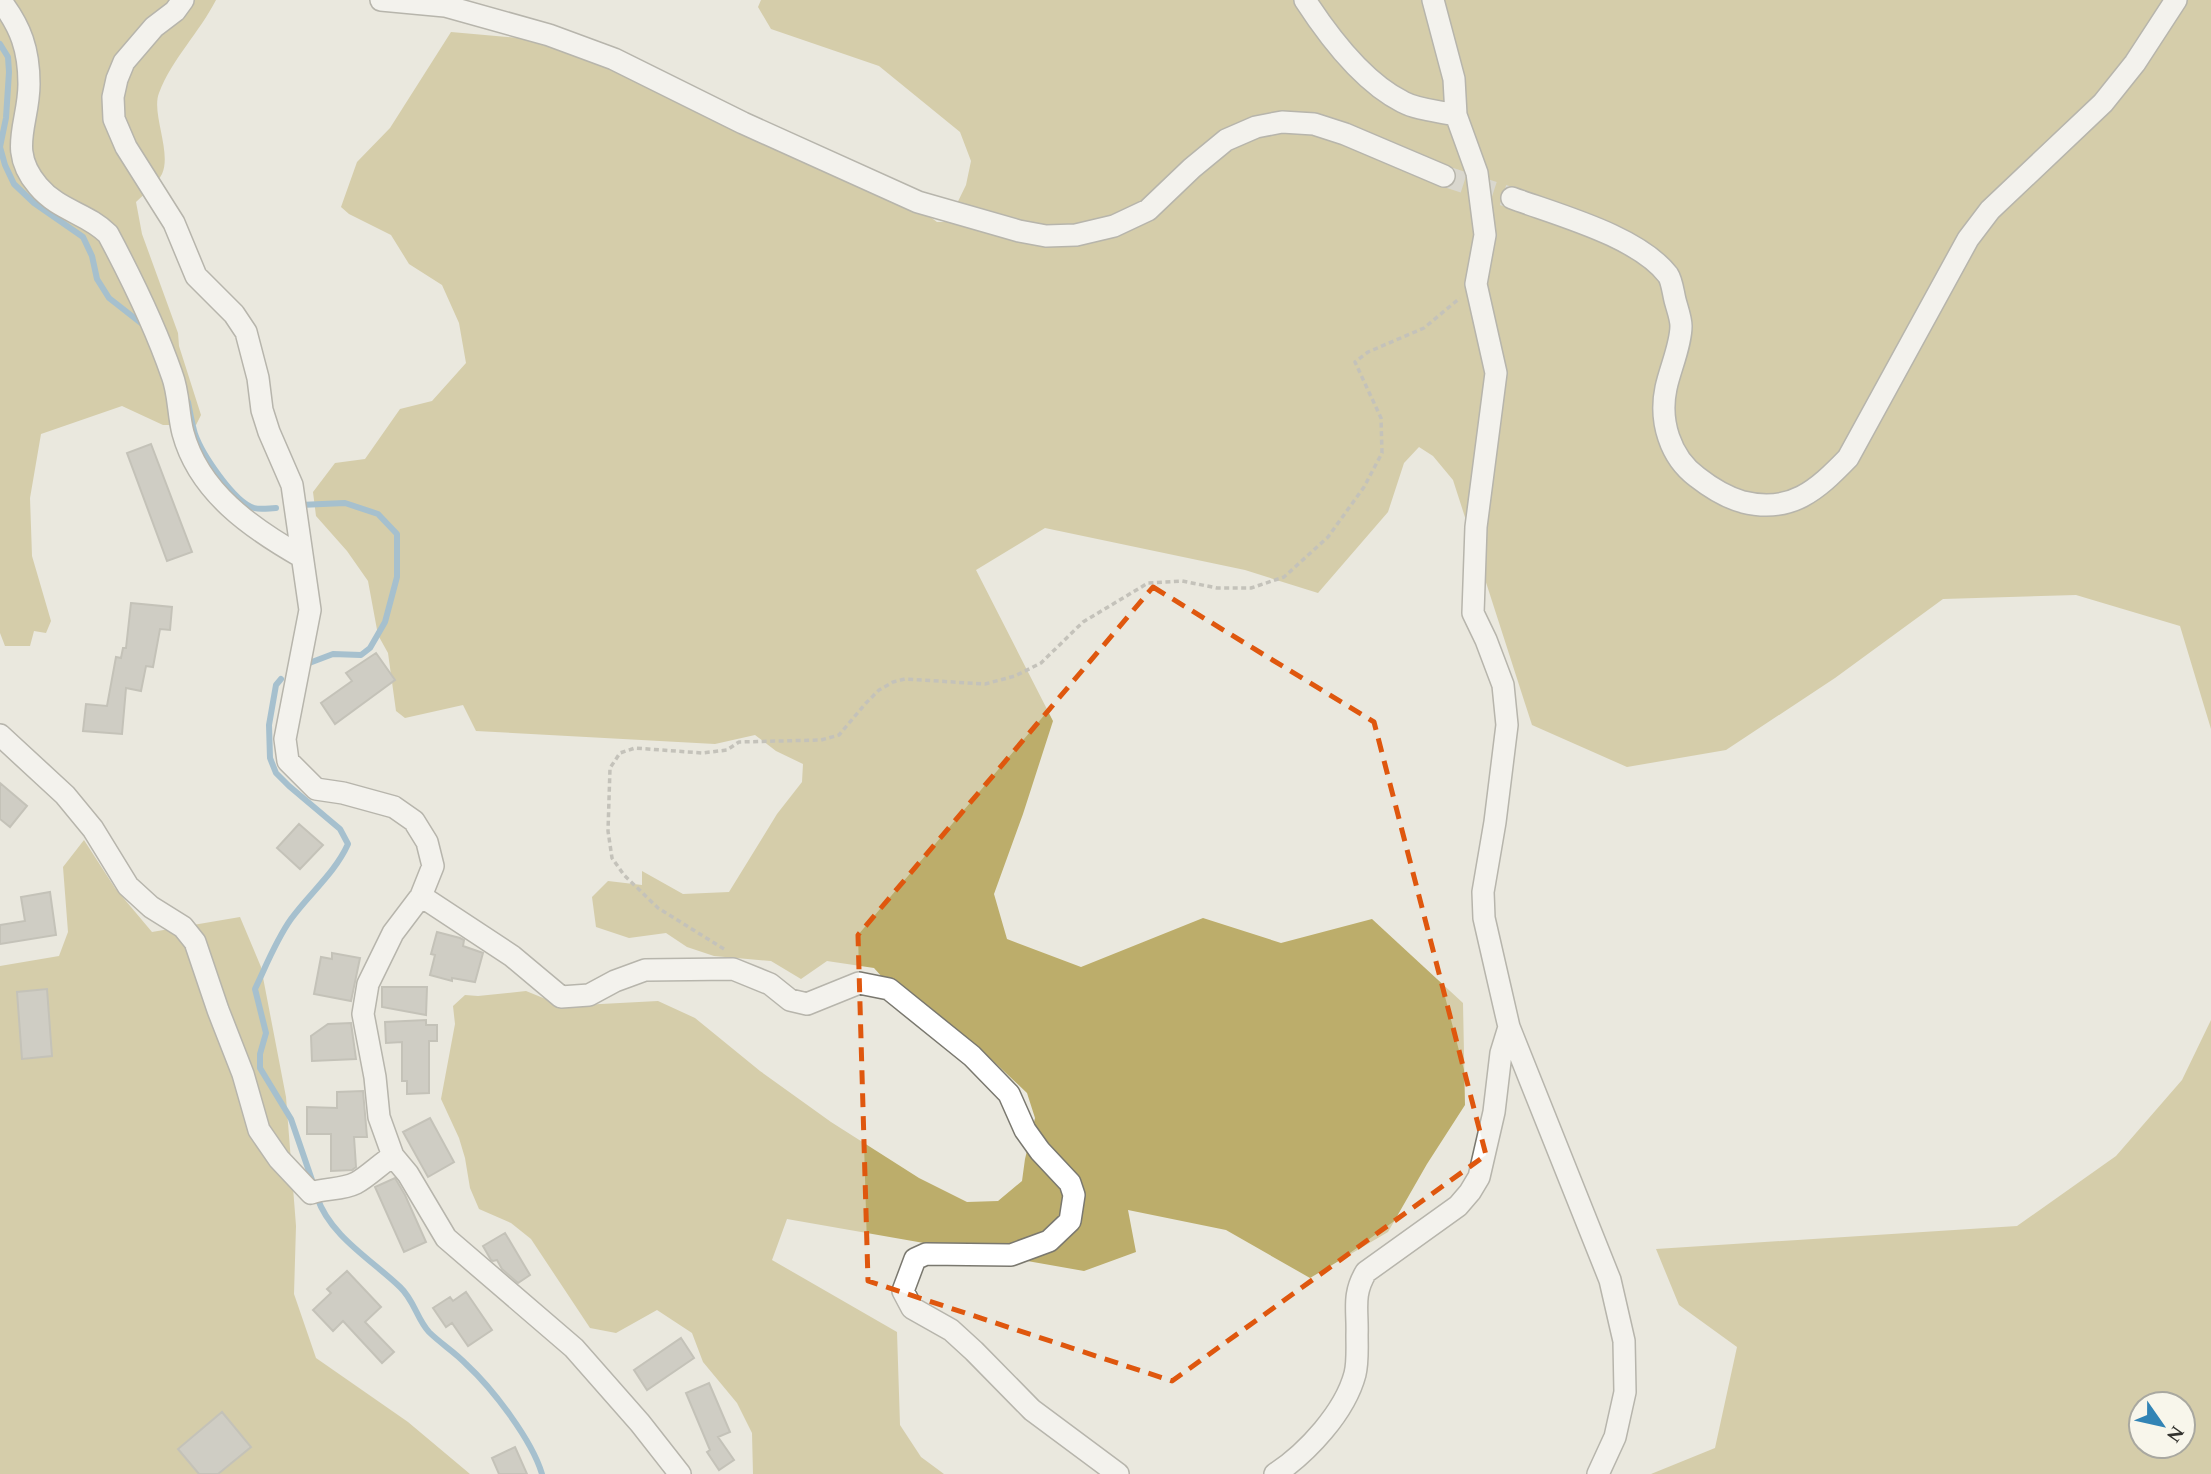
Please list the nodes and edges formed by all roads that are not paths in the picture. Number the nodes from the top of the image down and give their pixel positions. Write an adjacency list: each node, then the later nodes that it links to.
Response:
1 (0, 0): 11 (street)
2 (183, 0): 11 (street)
3 (381, 0): 7 (street)
4 (1305, 0): 8 (street)
5 (1433, 0): 8 (street)
6 (2176, 0): 10 (street)
7 (446, 3): 9 (street)
8 (1456, 115): 14 (street)
9 (1444, 176)
10 (1513, 198)
11 (302, 557): 13 (street)
12 (0, 735): 15 (street)
13 (421, 896): 15 (street); 17 (street)
14 (1509, 1027): 18 (street); 19 (street)
15 (393, 1156): 16 (street)
16 (681, 1474)
17 (1118, 1474)
18 (1275, 1474)
19 (1598, 1474)

